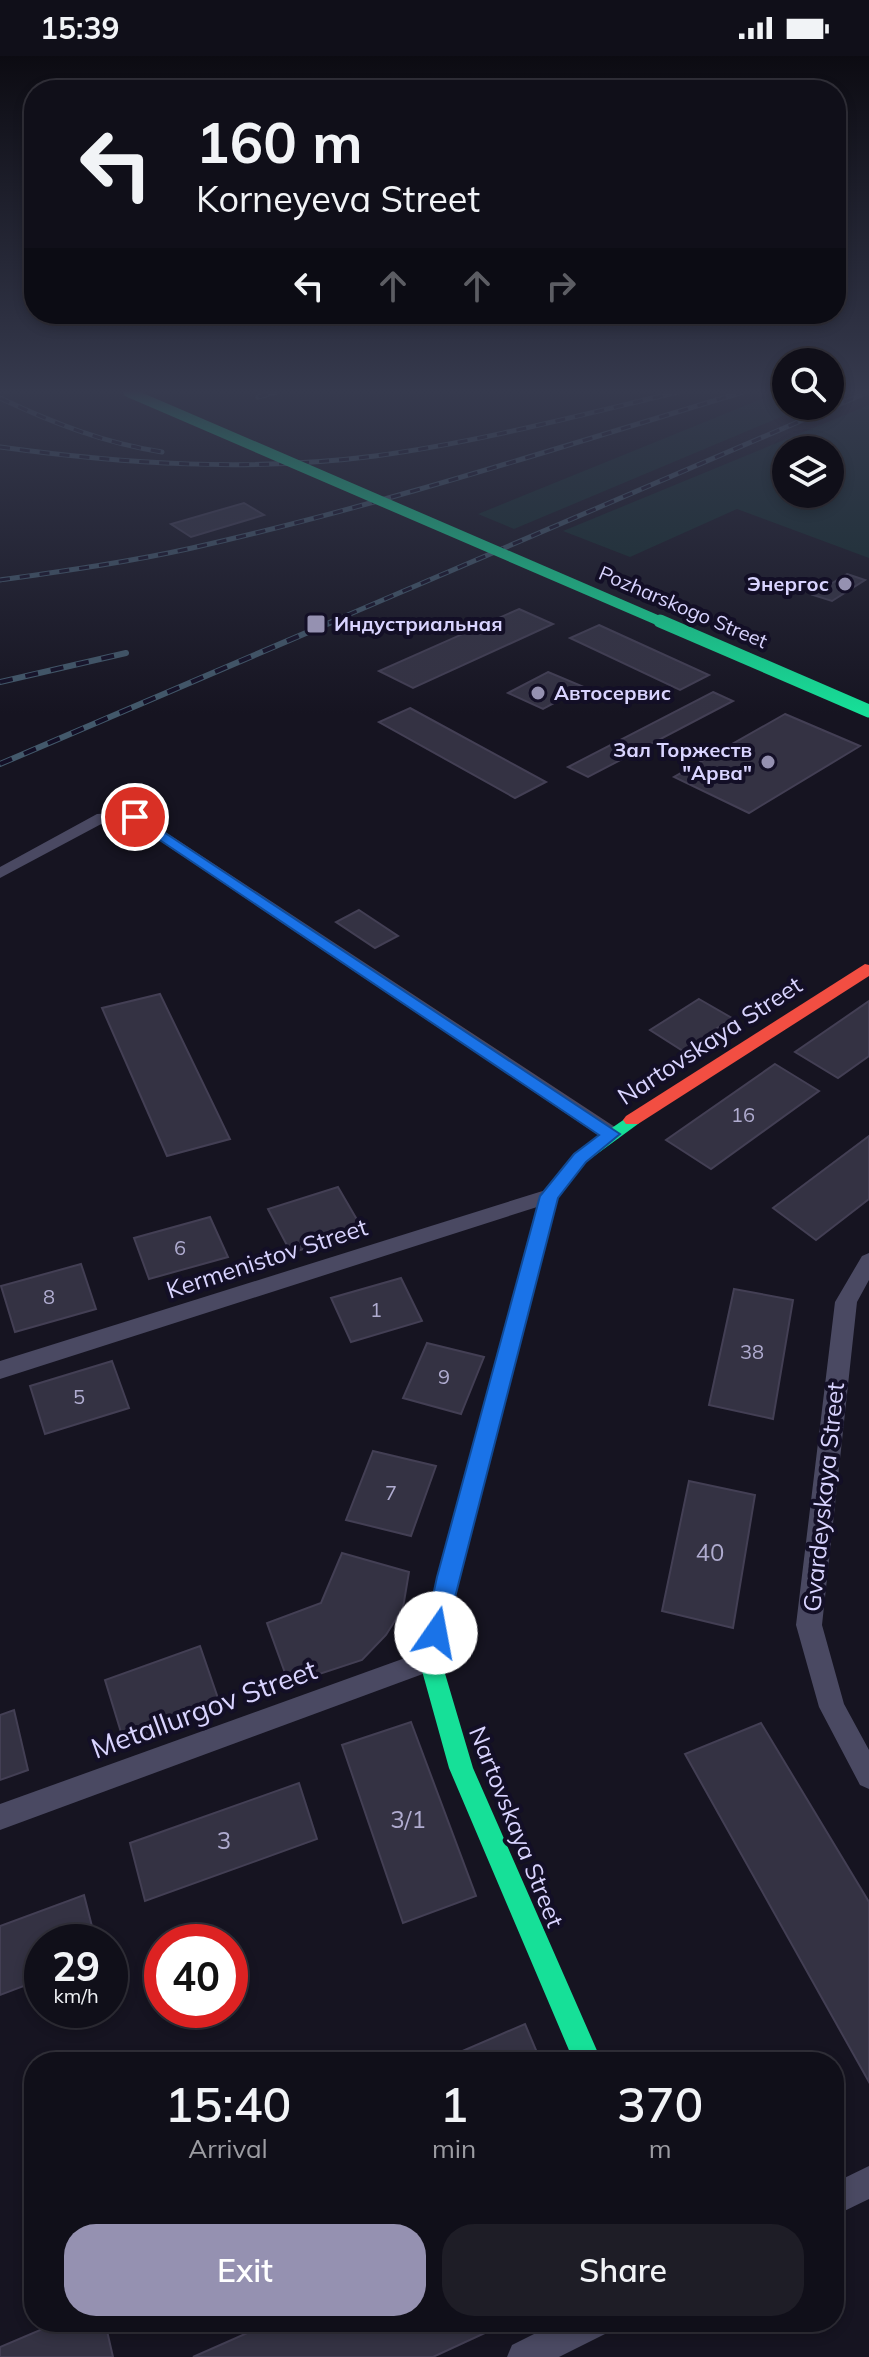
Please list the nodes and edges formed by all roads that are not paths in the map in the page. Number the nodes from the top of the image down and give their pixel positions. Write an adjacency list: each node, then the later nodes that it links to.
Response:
1 (377, 499): 4 (main road, Pozharskogo Street, bridge)
2 (403, 499): 3 (main road, Pozharskogo Street)
3 (869, 698)
4 (869, 711)
5 (0, 873): 7 (street)
6 (869, 971): 7 (main road, Nartovskaya Street)
7 (611, 1134): 8 (main road, Nartovskaya Street)
8 (549, 1196): 10 (street, Kermenistov Street); 11 (main road, Nartovskaya Street)
9 (869, 1261): 12 (street, Gvardeyskaya Street)
10 (0, 1370)
11 (430, 1660): 13 (street, Metallurgov Street); 14 (main road, Nartovskaya Street)
12 (869, 1776)
13 (0, 1817)
14 (584, 2052)
15 (869, 2182): 16 (street)
16 (844, 2195)
17 (573, 2332): 18 (street)
18 (524, 2357)

